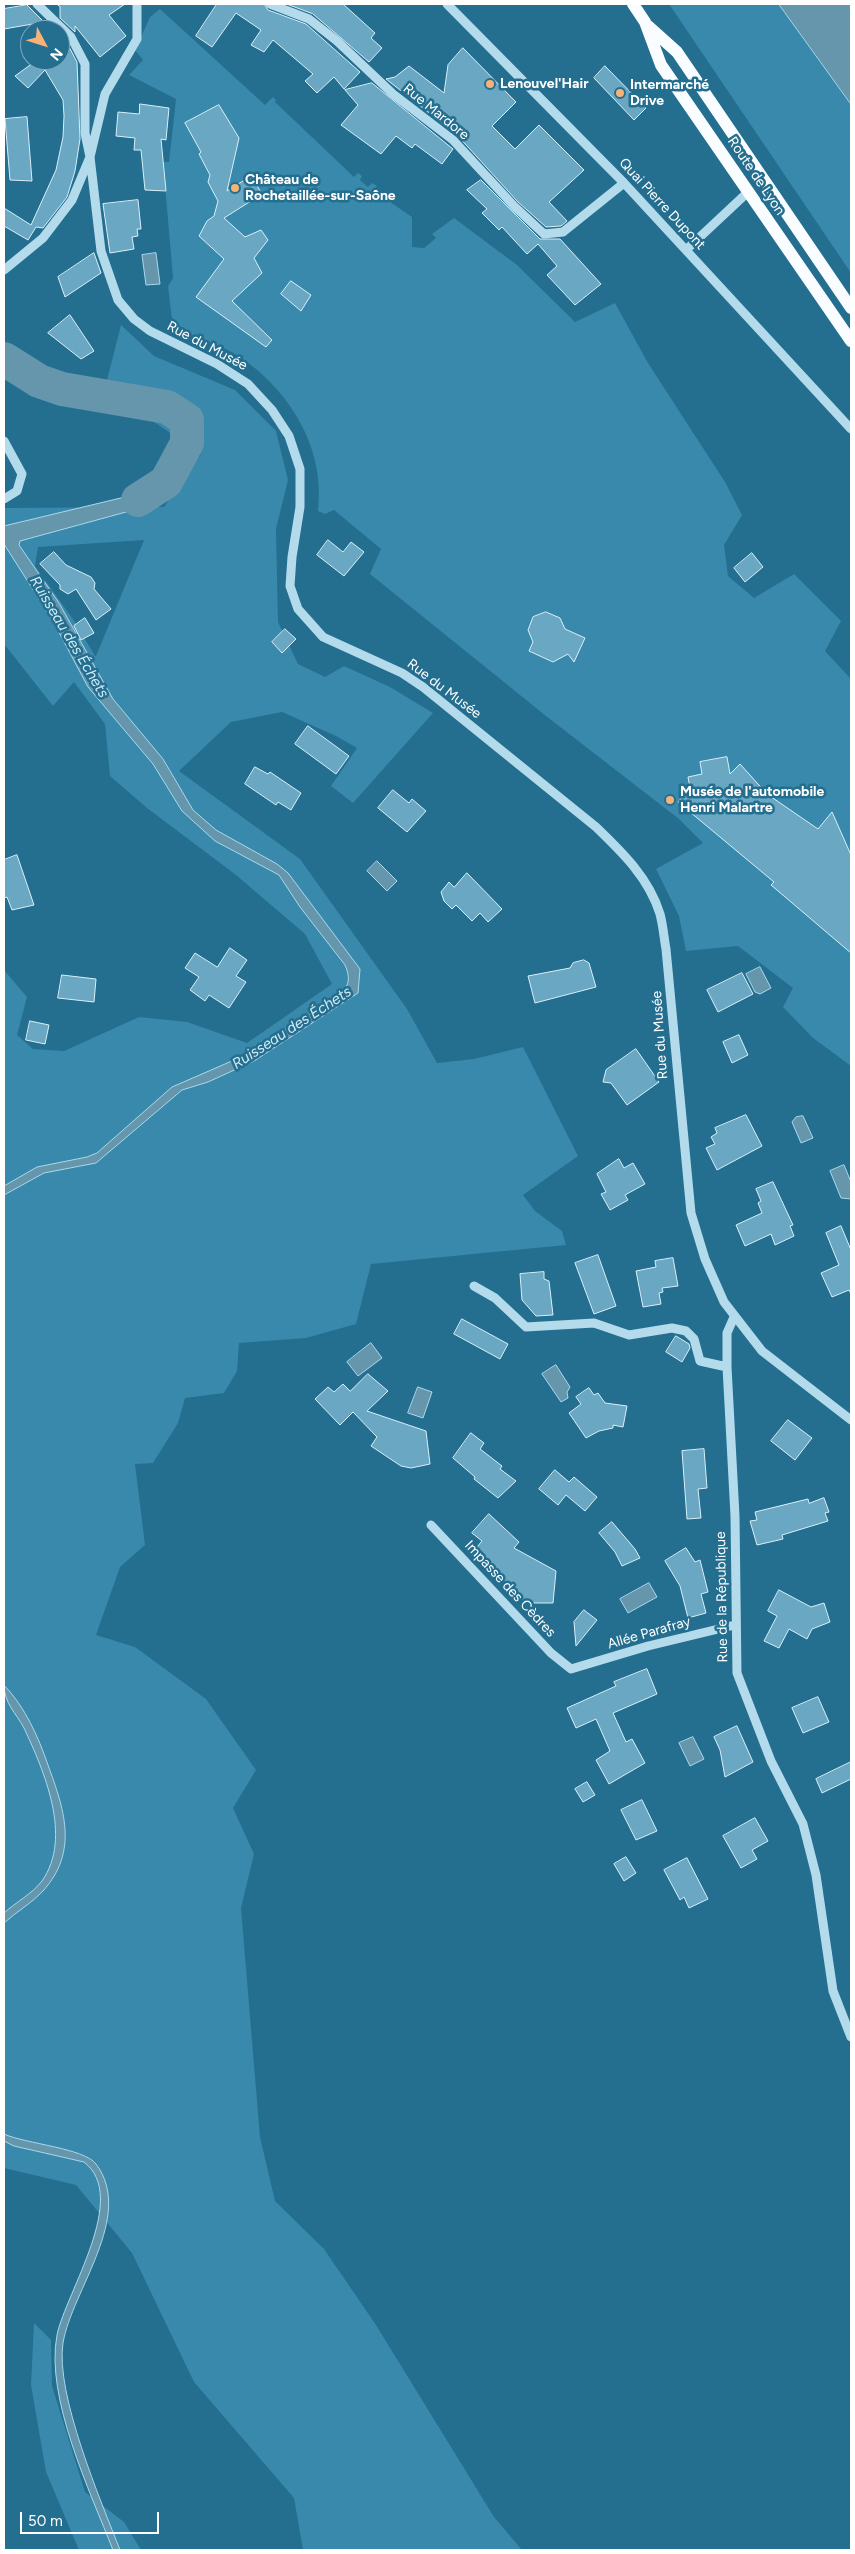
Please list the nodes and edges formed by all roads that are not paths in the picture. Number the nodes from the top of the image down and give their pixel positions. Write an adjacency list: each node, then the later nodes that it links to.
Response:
1 (37, 4): 7 (street, Rue du Musée)
2 (137, 4): 7 (street)
3 (270, 4): 8 (street, Rue Mardore)
4 (446, 4): 8 (street, Quai Pierre Dupont)
5 (632, 4): 6 (main road, Route de Lyon)
6 (645, 22): 9 (main road, Route de Lyon); 12 (main road, Route de Lyon)
7 (90, 157): 11 (street); 18 (street, Rue du Musée)
8 (624, 183): 10 (street, Quai Pierre Dupont)
9 (748, 192): 10 (street); 13 (main road, Route de Lyon)
10 (686, 250): 14 (street, Quai Pierre Dupont)
11 (4, 270)
12 (851, 308)
13 (851, 341)
14 (851, 428)
15 (4, 441): 16 (street)
16 (4, 499)
17 (474, 1286): 19 (street)
18 (734, 1318): 19 (street, Rue de la République); 20 (street, Rue du Musée)
19 (727, 1367): 22 (street, Rue de la République)
20 (851, 1420)
21 (431, 1525): 23 (street, Impasse des Cèdres)
22 (735, 1625): 23 (street, Allée Parafray); 24 (street, Rue de la République)
23 (571, 1669)
24 (851, 2037)

